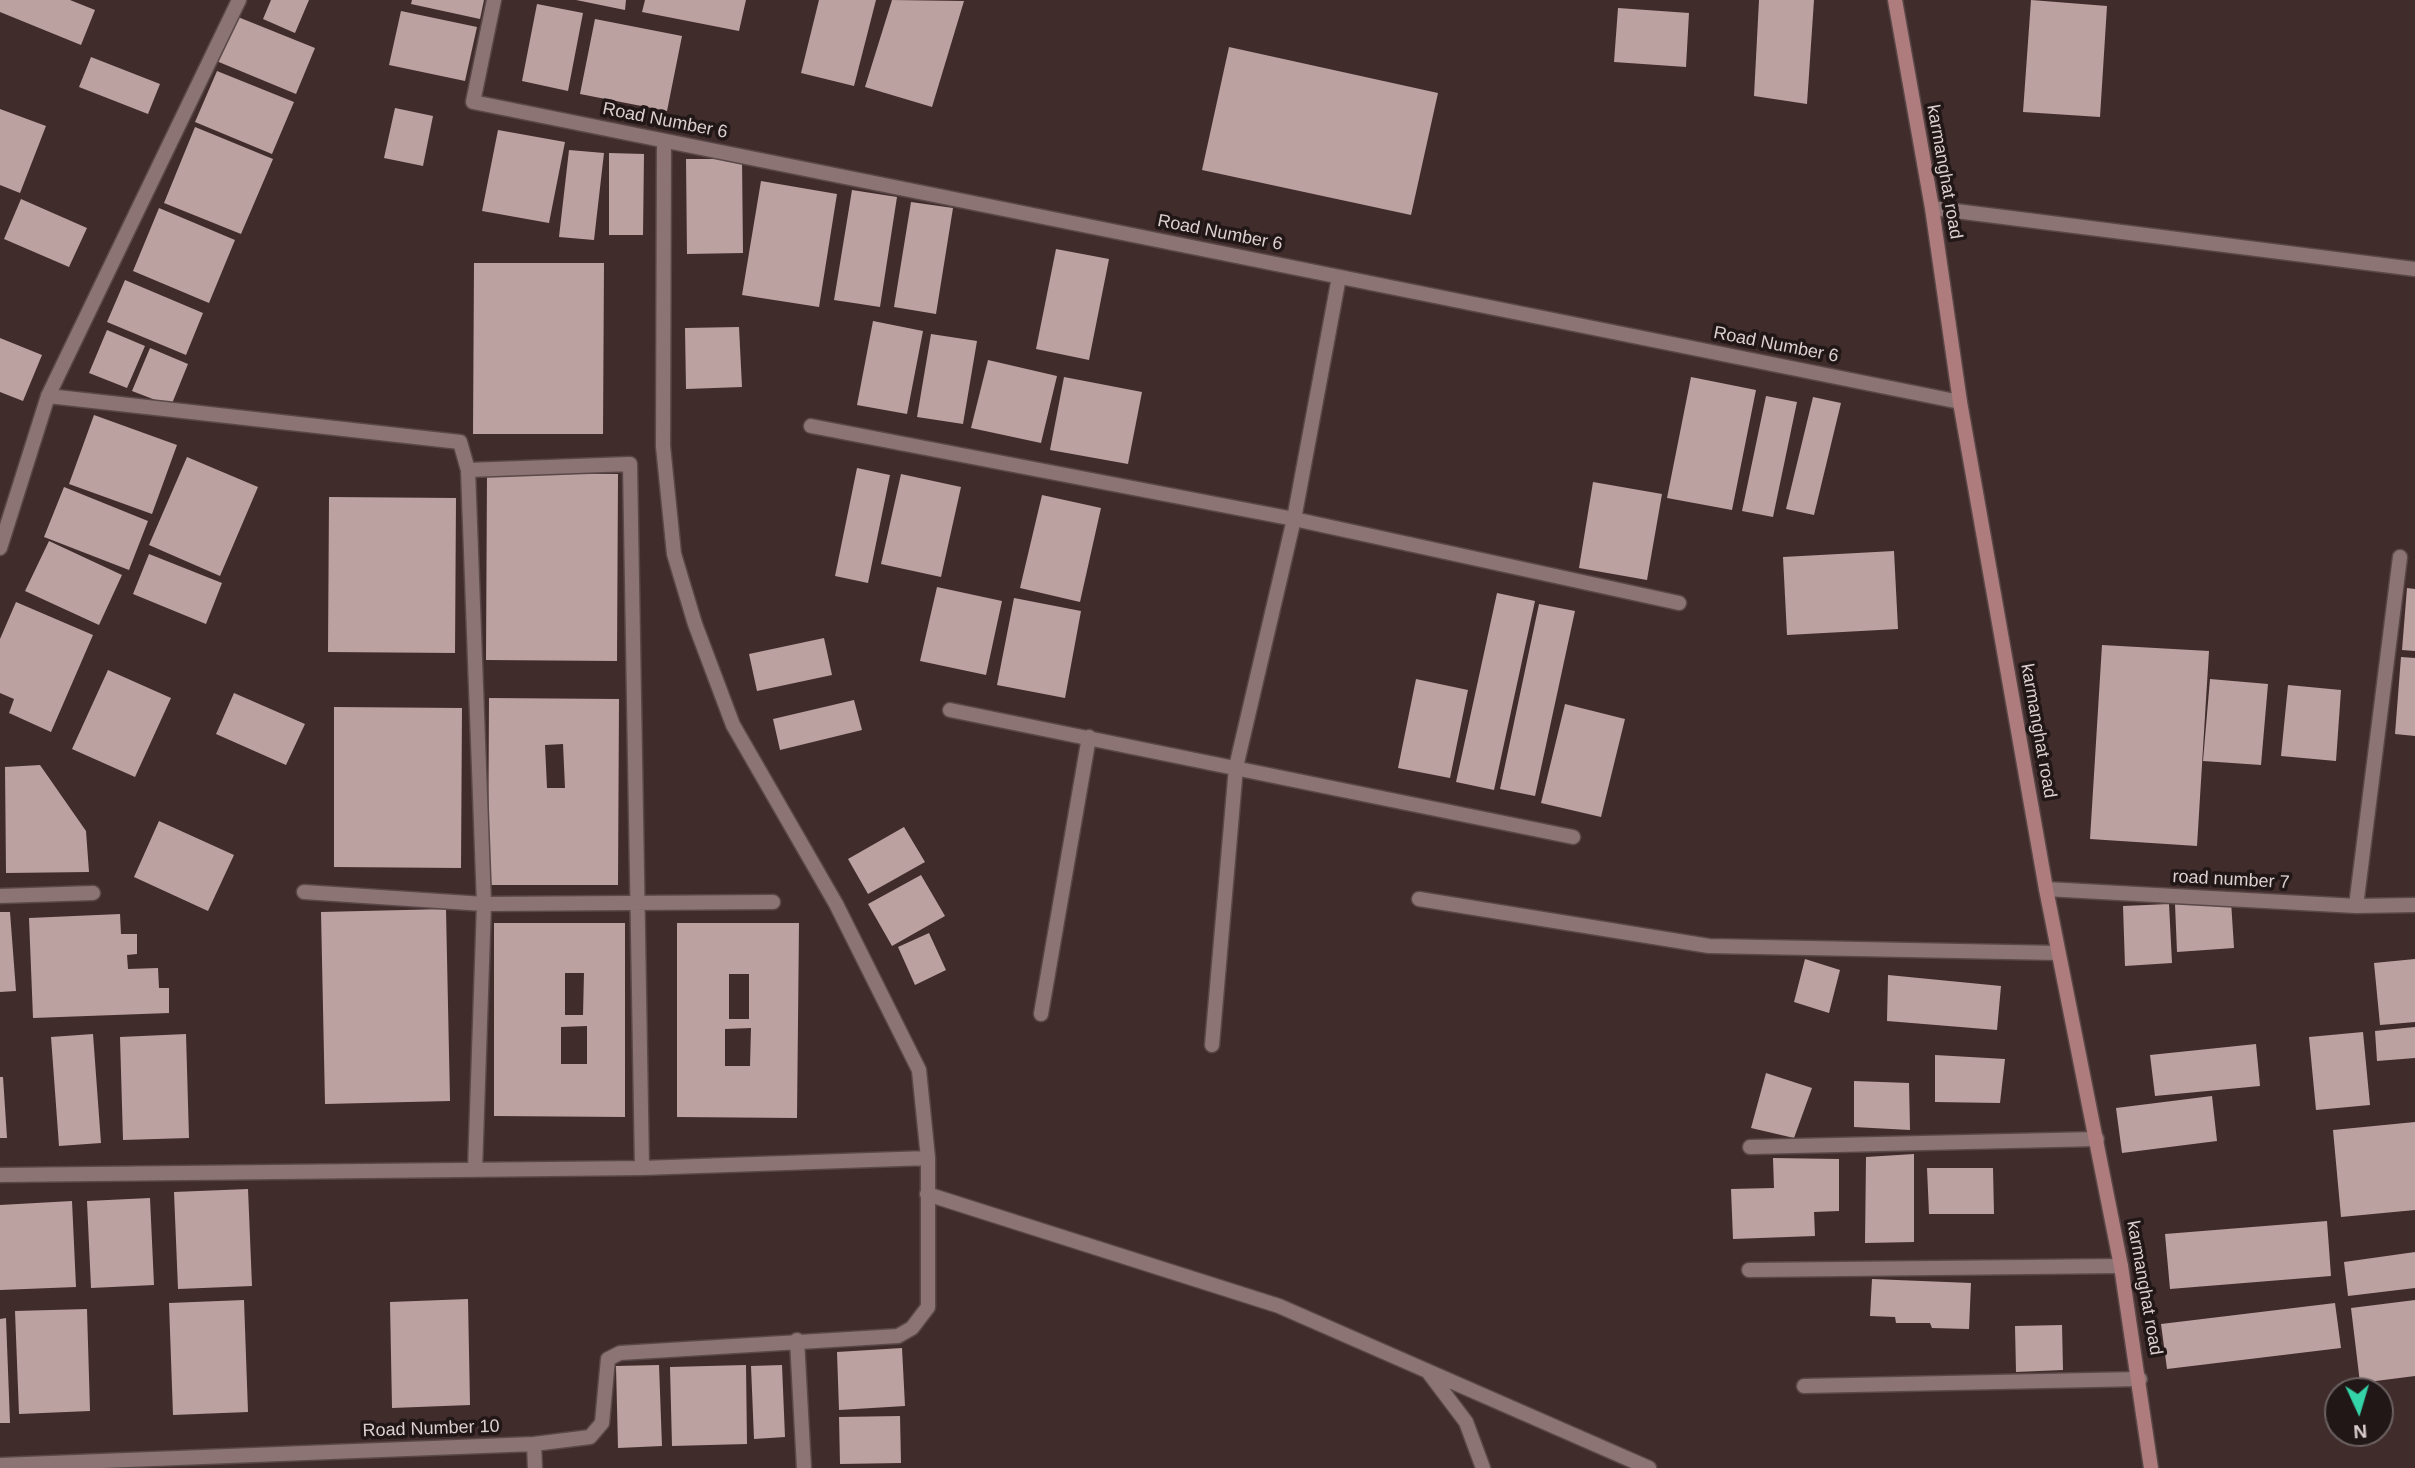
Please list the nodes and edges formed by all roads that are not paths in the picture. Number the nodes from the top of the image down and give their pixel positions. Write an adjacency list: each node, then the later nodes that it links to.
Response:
1 (239, 0): 8 (street)
2 (494, 0): 4 (street, Road Number 6)
3 (1895, 0): 5 (main road, karmanghat road)
4 (664, 141): 7 (street, Road Number 6); 35 (street, Road Number 10)
5 (1931, 208): 6 (street); 9 (main road, karmanghat road)
6 (2415, 269)
7 (1339, 277): 9 (street, Road Number 6); 12 (street)
8 (48, 396): 11 (street); 13 (street)
9 (1960, 402): 20 (main road, karmanghat road)
10 (811, 426): 12 (street)
11 (467, 470): 26 (street); 27 (street)
12 (1294, 519): 15 (street); 18 (street)
13 (0, 548)
14 (2400, 557): 29 (street)
15 (1679, 603)
16 (950, 710): 17 (street)
17 (1089, 737): 18 (street); 31 (street)
18 (1236, 767): 19 (street); 32 (street)
19 (1573, 837)
20 (2046, 889): 29 (street, road number 7); 30 (main road, karmanghat road)
21 (304, 892): 27 (street)
22 (93, 893): 23 (street)
23 (0, 896)
24 (1419, 900): 30 (street)
25 (774, 902): 26 (street)
26 (636, 903): 27 (street); 36 (street)
27 (484, 904): 37 (street)
28 (2415, 905): 29 (street, road number 7)
29 (2356, 906)
30 (2059, 953): 33 (main road, karmanghat road)
31 (1041, 1014)
32 (1212, 1045)
33 (2097, 1139): 34 (street); 40 (main road, karmanghat road)
34 (1751, 1147)
35 (928, 1158): 36 (street); 39 (street, Road Number 10)
36 (642, 1168): 37 (street)
37 (475, 1170): 38 (street)
38 (0, 1175)
39 (927, 1194): 42 (street, Road Number 10); 43 (street)
40 (2121, 1266): 41 (street); 44 (main road, karmanghat road)
41 (1749, 1270)
42 (797, 1340): 46 (street, Road Number 10); 50 (street)
43 (1428, 1371): 51 (street); 52 (street)
44 (2140, 1379): 45 (street); 53 (main road, karmanghat road)
45 (1804, 1386)
46 (534, 1444): 47 (street, Road Number 10); 49 (street)
47 (217, 1462): 48 (street, Road Number 10)
48 (0, 1465)
49 (535, 1468)
50 (804, 1468)
51 (1483, 1468)
52 (1649, 1468)
53 (2151, 1468)

